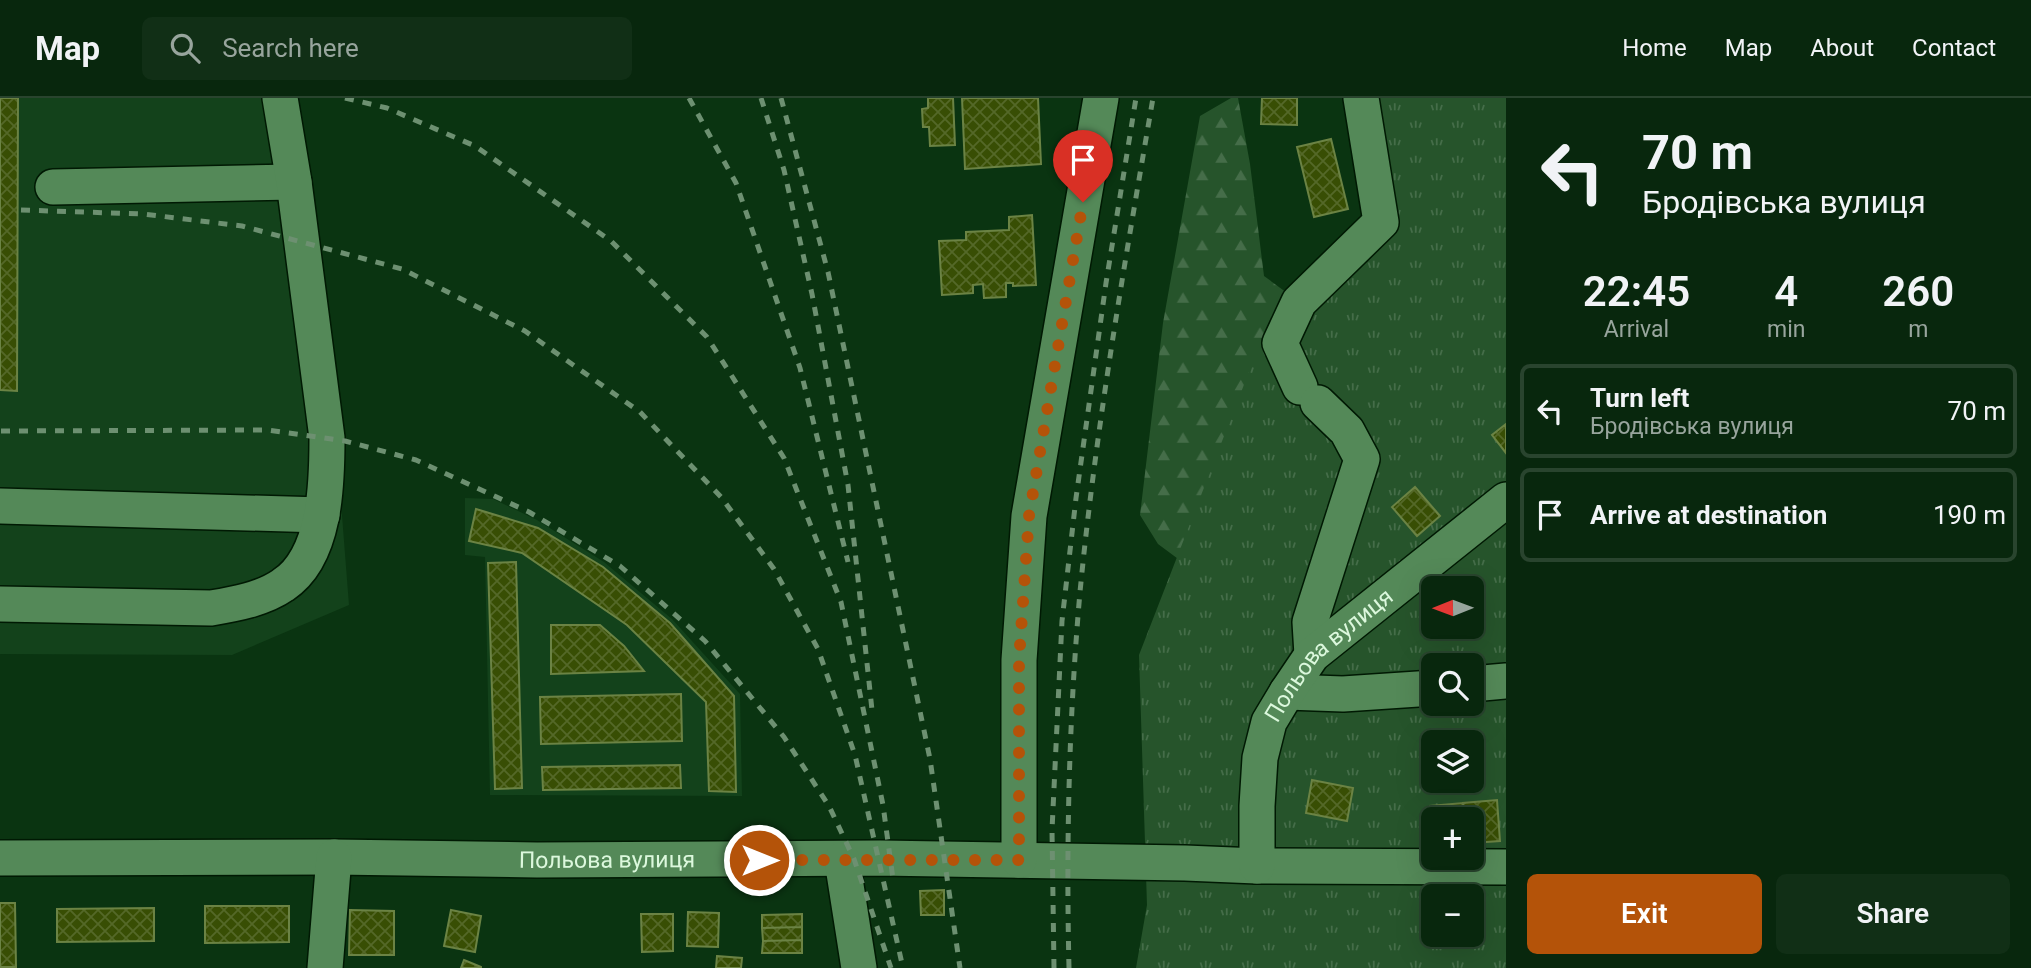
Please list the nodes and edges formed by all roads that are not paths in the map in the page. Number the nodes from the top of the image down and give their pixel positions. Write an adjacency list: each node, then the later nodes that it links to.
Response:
1 (280, 98): 4 (street)
2 (1101, 98): 18 (street)
3 (1361, 98): 10 (street)
4 (294, 182): 5 (street); 8 (street)
5 (53, 187)
6 (1506, 500): 10 (street, Польова вулиця)
7 (0, 506): 8 (street)
8 (322, 515): 9 (street)
9 (0, 604)
10 (1312, 655): 14 (street, Польова вулиця)
11 (1506, 681): 12 (street)
12 (1484, 683)
13 (1421, 689): 14 (street)
14 (1287, 692): 19 (street, Польова вулиця)
15 (334, 857): 16 (street, Польова вулиця); 17 (street, Польова вулиця); 21 (street)
16 (0, 858)
17 (842, 860): 18 (street, Польова вулиця); 22 (street)
18 (1019, 860): 19 (street, Польова вулиця)
19 (1257, 866): 20 (street, Польова вулиця)
20 (1506, 867)
21 (325, 968)
22 (859, 968)

